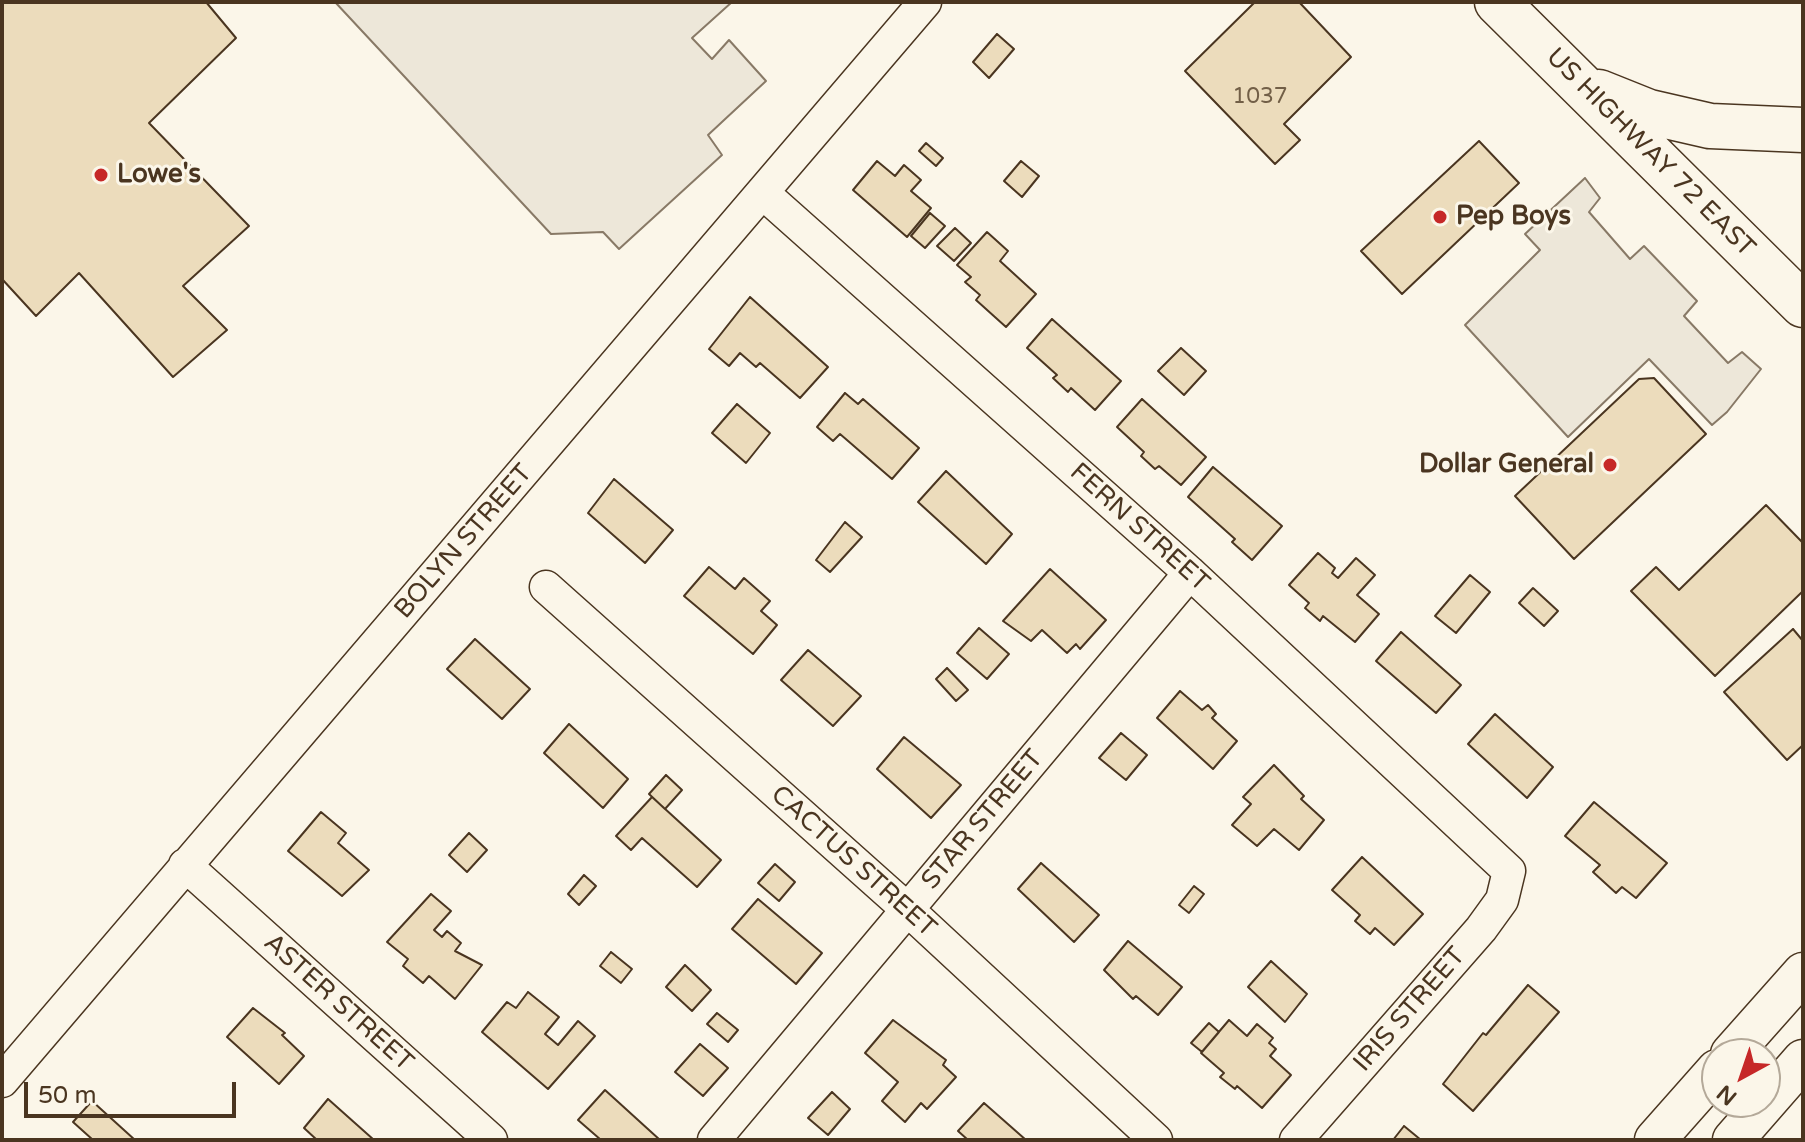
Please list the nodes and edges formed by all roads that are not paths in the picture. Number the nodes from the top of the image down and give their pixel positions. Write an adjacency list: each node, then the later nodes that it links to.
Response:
1 (925, 2): 5 (street, BOLYN STREET)
2 (1497, 2): 3 (highway, US HIGHWAY 72 EAST)
3 (1584, 86): 4 (highway); 6 (highway, US HIGHWAY 72 EAST)
4 (1803, 130)
5 (763, 193): 7 (street, FERN STREET); 9 (street, BOLYN STREET)
6 (1800, 288)
7 (1190, 573): 10 (street, FERN STREET); 11 (street, STAR STREET)
8 (546, 587): 11 (street, CACTUS STREET)
9 (185, 865): 15 (street, BOLYN STREET); 17 (street, ASTER STREET)
10 (1509, 871): 20 (street, IRIS STREET)
11 (908, 910): 18 (street, STAR STREET); 19 (street, CACTUS STREET)
12 (1803, 973): 13 (main road)
13 (1745, 1038)
14 (1803, 1060): 22 (main road)
15 (2, 1081)
16 (1701, 1088): 21 (main road)
17 (491, 1140)
18 (714, 1140)
19 (1156, 1140)
20 (1296, 1140)
21 (1655, 1140)
22 (1733, 1140)

